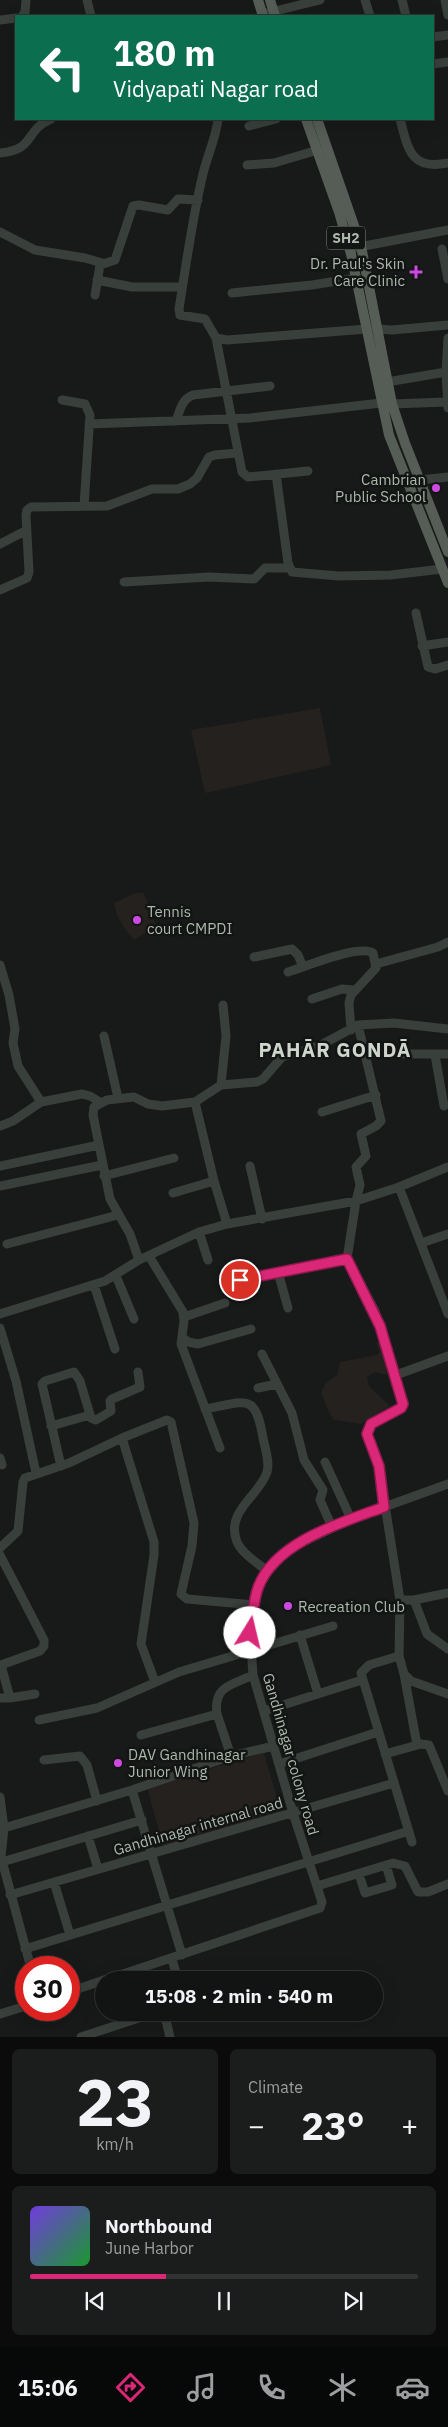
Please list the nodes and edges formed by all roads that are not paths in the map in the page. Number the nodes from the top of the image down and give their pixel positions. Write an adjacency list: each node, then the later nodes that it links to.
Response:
1 (26, 0): 10 (street)
2 (87, 0): 11 (street)
3 (258, 0): 12 (main road)
4 (270, 0): 9 (main road)
5 (320, 0): 9 (street)
6 (365, 0): 13 (street)
7 (402, 0): 14 (street)
8 (445, 0): 15 (street)
9 (274, 14): 12 (street)
10 (23, 15)
11 (91, 15)
12 (262, 15)
13 (370, 15)
14 (406, 15)
15 (448, 15)
16 (15, 18): 17 (street)
17 (0, 20)
18 (448, 34): 19 (street)
19 (434, 37)
20 (448, 62): 21 (street)
21 (434, 64)
22 (50, 120): 30 (street)
23 (218, 120): 33 (street)
24 (272, 120): 28 (street)
25 (306, 120): 29 (main road, SH2)
26 (317, 120): 36 (main road, SH2)
27 (400, 120): 31 (street)
28 (249, 126)
29 (318, 150): 32 (street); 37 (main road, SH2)
30 (0, 153)
31 (448, 164)
32 (247, 165)
33 (198, 200): 39 (street); 43 (street)
34 (448, 230): 36 (street)
35 (0, 232): 39 (street)
36 (361, 246): 37 (street); 47 (main road, SH2)
37 (349, 249): 40 (main road, SH2)
38 (442, 249): 41 (street)
39 (102, 263): 42 (street)
40 (356, 278): 44 (street); 47 (main road, SH2)
41 (448, 279)
42 (97, 280): 43 (street); 45 (street)
43 (182, 288): 48 (street)
44 (232, 293)
45 (94, 296)
46 (448, 325): 47 (street)
47 (372, 329): 48 (street); 51 (main road, SH2); 55 (main road, SH2)
48 (216, 338): 53 (street)
49 (448, 338): 50 (street)
50 (446, 372): 51 (street); 57 (street)
51 (387, 382): 56 (main road, SH2)
52 (270, 386): 53 (street)
53 (225, 391): 58 (street); 59 (street)
54 (62, 400): 60 (street)
55 (381, 403): 58 (street); 71 (main road, SH2)
56 (392, 404): 57 (street); 65 (main road, SH2)
57 (447, 405)
58 (230, 418): 59 (street); 61 (street)
59 (176, 421): 60 (street)
60 (90, 424): 66 (street)
61 (237, 453): 63 (street); 66 (street)
62 (308, 470): 63 (street)
63 (276, 474): 70 (street)
64 (448, 477): 65 (street)
65 (420, 480): 69 (main road, SH2)
66 (84, 506): 67 (street)
67 (27, 530): 68 (street); 74 (street)
68 (0, 544)
69 (448, 552)
70 (289, 568): 71 (street); 72 (street)
71 (442, 569): 73 (main road, SH2)
72 (124, 582)
73 (448, 583)
74 (0, 590)
75 (416, 613): 77 (street)
76 (448, 642): 77 (street)
77 (422, 646): 78 (street)
78 (448, 665)
79 (448, 942): 81 (street)
80 (254, 957): 83 (street)
81 (376, 964): 83 (street); 85 (street)
82 (0, 965): 97 (street)
83 (303, 968): 84 (street)
84 (288, 972)
85 (354, 990): 86 (street); 88 (street)
86 (312, 999)
87 (222, 1006): 94 (street)
88 (354, 1028): 89 (street); 94 (street); 95 (street)
89 (448, 1029)
90 (104, 1036): 96 (street)
91 (400, 1054): 93 (street)
92 (448, 1054): 93 (street)
93 (435, 1055): 100 (street)
94 (221, 1085): 99 (street)
95 (376, 1095): 101 (street); 114 (street)
96 (118, 1098): 98 (street); 99 (street)
97 (41, 1102): 98 (street); 102 (street)
98 (100, 1102): 103 (street)
99 (195, 1102): 110 (street)
100 (444, 1106)
101 (322, 1112)
102 (0, 1126)
103 (99, 1145): 105 (street); 106 (street)
104 (174, 1158): 109 (street)
105 (102, 1165): 109 (street); 111 (street)
106 (0, 1166)
107 (250, 1166): 116 (street)
108 (448, 1167): 112 (street)
109 (104, 1176): 115 (street)
110 (214, 1181): 113 (street); 117 (street)
111 (0, 1186)
112 (399, 1188): 114 (street); 120 (street)
113 (173, 1192)
114 (356, 1201): 116 (street); 123 (street)
115 (118, 1215): 121 (street); 124 (street)
116 (262, 1219): 117 (street)
117 (227, 1224): 118 (street)
118 (199, 1232): 122 (street); 125 (street)
119 (448, 1234): 120 (street)
120 (421, 1243): 133 (street)
121 (7, 1244)
122 (149, 1256): 124 (street); 134 (street)
123 (347, 1259): 126 (street); 143 (street)
124 (140, 1260): 127 (street)
125 (208, 1260)
126 (278, 1272): 128 (street); 131 (street)
127 (116, 1276): 129 (street); 135 (street)
128 (240, 1280)
129 (94, 1285): 132 (street); 139 (street)
130 (224, 1304): 134 (street)
131 (288, 1308)
132 (0, 1314)
133 (448, 1314)
134 (184, 1317): 138 (street)
135 (134, 1319)
136 (0, 1328): 153 (street)
137 (251, 1329): 138 (street)
138 (182, 1337): 146 (street)
139 (115, 1349)
140 (262, 1354): 144 (street)
141 (448, 1356): 143 (street)
142 (138, 1372): 147 (street)
143 (396, 1375): 155 (street)
144 (277, 1384): 145 (street); 157 (street)
145 (258, 1388)
146 (205, 1409): 150 (street); 160 (street)
147 (90, 1415): 148 (street); 148 (street)
148 (51, 1426): 152 (street)
149 (122, 1438): 152 (street); 164 (street); 174 (street)
150 (220, 1448)
151 (326, 1462): 156 (street)
152 (61, 1466): 153 (street)
153 (36, 1473): 158 (street)
154 (448, 1484): 155 (street, Gandhinagar colony road)
155 (384, 1507): 156 (street, Gandhinagar colony road); 162 (street)
156 (351, 1519): 157 (street, Gandhinagar colony road)
157 (332, 1527): 160 (street, Gandhinagar colony road)
158 (0, 1548)
159 (0, 1555): 170 (street)
160 (268, 1572): 164 (street, Gandhinagar colony road)
161 (448, 1593): 163 (street)
162 (400, 1600): 163 (street); 169 (street)
163 (414, 1600): 167 (street)
164 (255, 1605): 168 (street, Gandhinagar colony road)
165 (333, 1626): 166 (street)
166 (300, 1635): 168 (street); 176 (street)
167 (448, 1649)
168 (251, 1651): 172 (street, Gandhinagar colony road); 174 (street)
169 (399, 1656): 171 (street); 173 (street)
170 (0, 1664): 179 (street)
171 (404, 1674): 177 (street); 185 (street)
172 (253, 1675): 180 (street, Gandhinagar colony road); 181 (street)
173 (362, 1680): 176 (street); 183 (street)
174 (155, 1682): 182 (street)
175 (35, 1694): 179 (street)
176 (318, 1694): 180 (street)
177 (448, 1694)
178 (0, 1698): 179 (street)
179 (10, 1698)
180 (264, 1711): 186 (street, Gandhinagar colony road)
181 (217, 1714): 184 (street); 188 (street)
182 (39, 1720)
183 (378, 1732): 187 (street); 190 (street)
184 (141, 1735)
185 (417, 1745): 187 (street); 193 (street)
186 (274, 1746): 188 (street); 190 (street, Gandhinagar colony road)
187 (385, 1754): 191 (street)
188 (231, 1756): 192 (street)
189 (44, 1760): 195 (street)
190 (279, 1764): 196 (street, Gandhinagar colony road)
191 (394, 1783): 196 (street, Gandhinagar internal road); 199 (street)
192 (132, 1790): 195 (street); 197 (street)
193 (448, 1791)
194 (0, 1799): 198 (street)
195 (97, 1801): 198 (street)
196 (293, 1813): 202 (street, Gandhinagar internal road); 204 (street, Gandhinagar colony road)
197 (142, 1820): 200 (street); 202 (street)
198 (4, 1828): 203 (street)
199 (409, 1831): 201 (street); 204 (street)
200 (88, 1836): 203 (street); 206 (street)
201 (412, 1842)
202 (151, 1853): 206 (street, Gandhinagar internal road); 212 (street)
203 (2, 1862): 211 (street)
204 (309, 1862): 210 (street, Gandhinagar colony road); 212 (street)
205 (386, 1865): 207 (street); 207 (street); 209 (street)
206 (98, 1869): 208 (street, Gandhinagar internal road)
207 (359, 1874): 210 (street)
208 (54, 1882): 211 (street, Gandhinagar internal road); 213 (street)
209 (448, 1884)
210 (317, 1886): 215 (street, Gandhinagar colony road)
211 (10, 1895): 214 (street)
212 (166, 1905): 213 (street); 215 (street)
213 (70, 1935): 214 (street)
214 (25, 1949): 216 (street)
215 (182, 1955): 217 (street)
216 (27, 1956)
217 (172, 1959): 218 (street); 219 (street)
218 (144, 1971)
219 (175, 1971)
220 (95, 1983): 221 (street)
221 (80, 1988)
222 (15, 2009): 223 (street)
223 (0, 2014)
224 (125, 2021): 226 (street)
225 (166, 2021): 227 (street)
226 (81, 2037)
227 (170, 2037)

